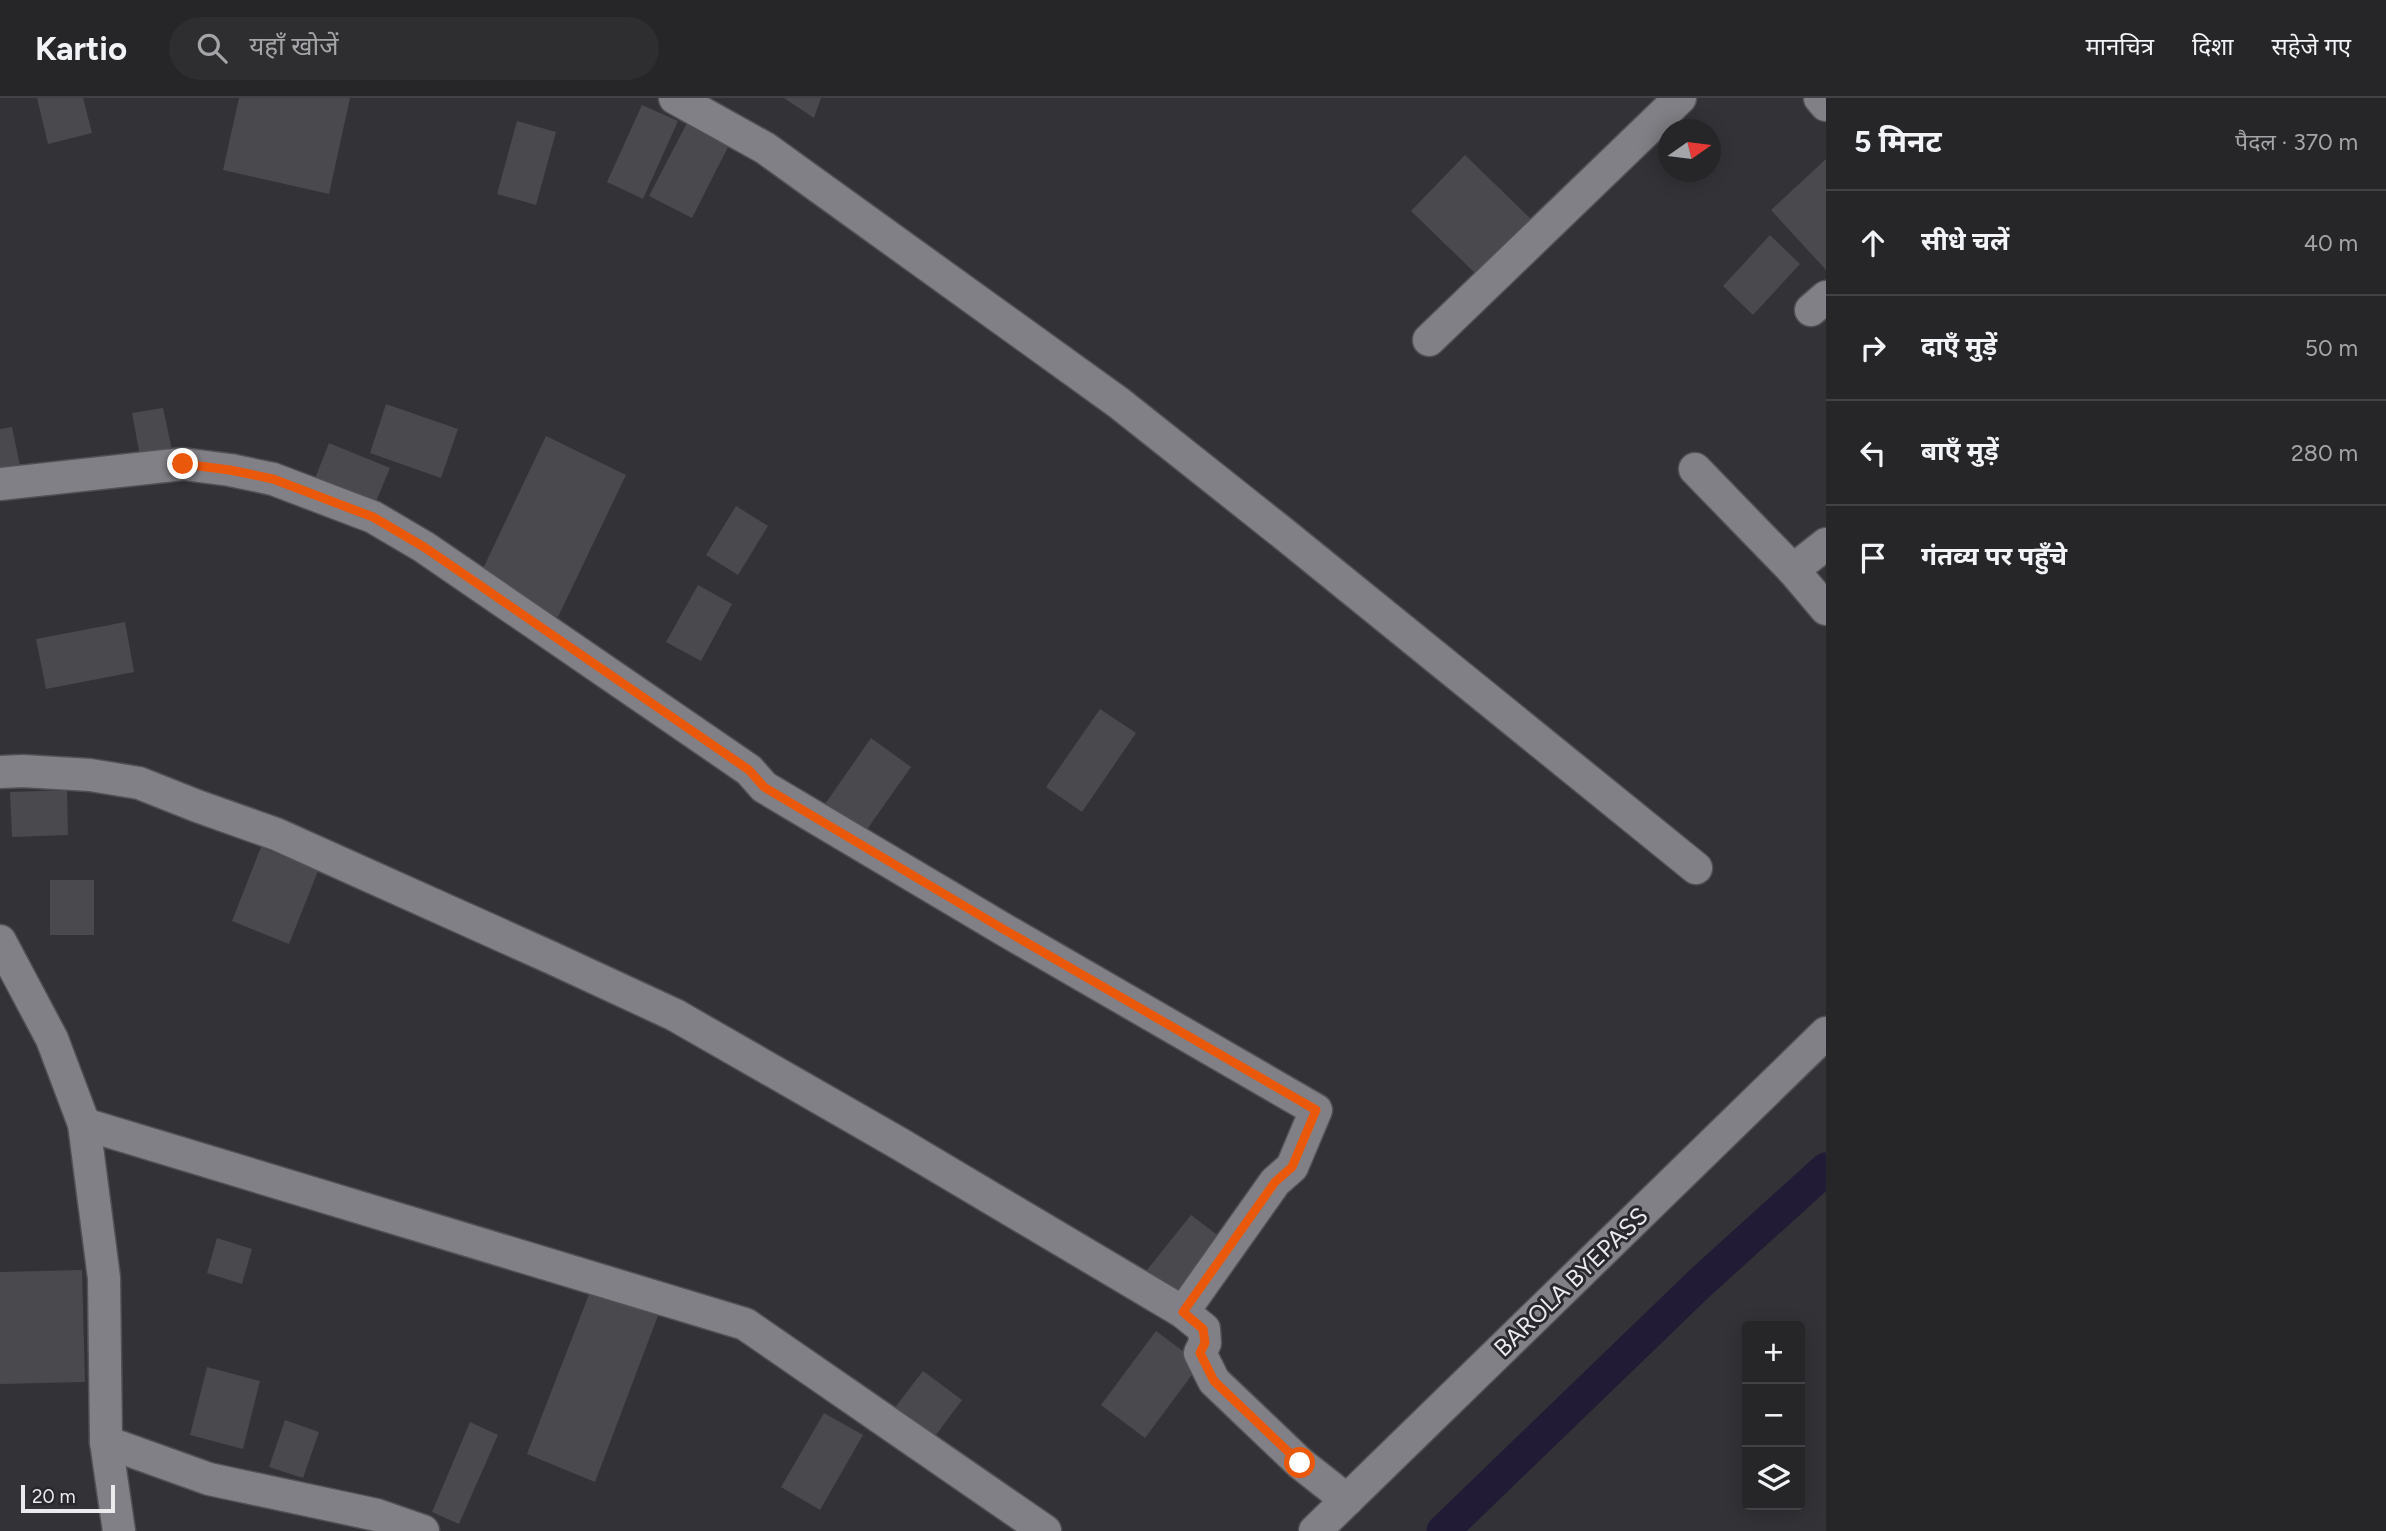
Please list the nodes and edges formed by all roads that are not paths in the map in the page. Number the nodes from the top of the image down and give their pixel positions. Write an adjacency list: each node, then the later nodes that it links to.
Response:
1 (675, 98): 12 (street)
2 (1680, 98): 5 (street)
3 (1820, 98): 4 (street)
4 (1826, 105)
5 (1429, 340)
6 (1695, 469): 9 (street)
7 (0, 484): 16 (street)
8 (1826, 544): 9 (street)
9 (1793, 570): 10 (street)
10 (1826, 609)
11 (0, 772): 16 (street)
12 (1696, 868)
13 (0, 940): 15 (street)
14 (1826, 1033): 18 (street, BAROLA BYEPASS)
15 (84, 1124): 17 (street); 21 (street)
16 (1183, 1312): 18 (street)
17 (106, 1442): 19 (street); 20 (street)
18 (1347, 1500): 22 (street, BAROLA BYEPASS)
19 (119, 1531)
20 (423, 1531)
21 (1045, 1531)
22 (1315, 1531)

